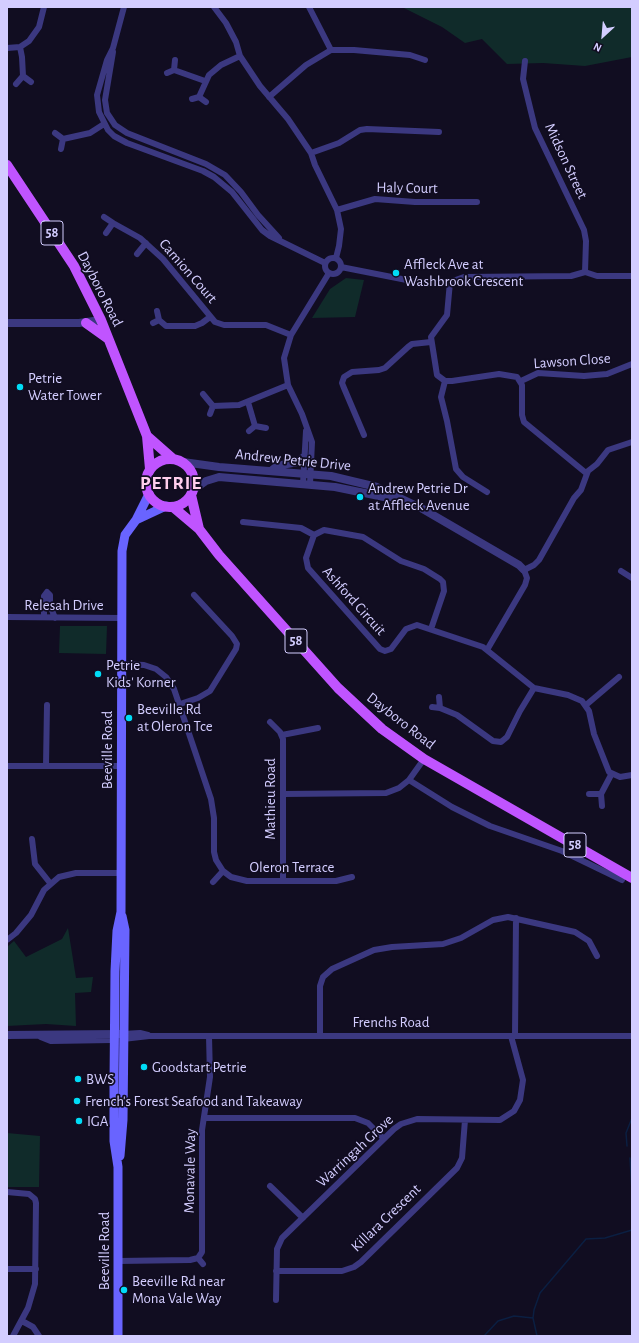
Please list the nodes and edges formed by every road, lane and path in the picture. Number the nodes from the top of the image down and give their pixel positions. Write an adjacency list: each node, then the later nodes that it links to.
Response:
1 (44, 7): 6 (street)
2 (124, 7): 7 (street)
3 (214, 7): 9 (street)
4 (309, 7): 8 (street)
5 (7, 48): 6 (street)
6 (20, 48): 13 (street)
7 (113, 48): 21 (street); 33 (street)
8 (331, 50): 11 (street); 18 (street)
9 (240, 56): 14 (street); 18 (street)
10 (175, 60): 14 (street)
11 (426, 60)
12 (525, 61): 39 (street, Midson Street)
13 (23, 76): 15 (street); 16 (street)
14 (206, 81): 17 (street)
15 (31, 82)
16 (16, 84)
17 (199, 97): 19 (street); 20 (street)
18 (269, 97): 26 (street)
19 (192, 99)
20 (206, 102)
21 (104, 124): 24 (street); 33 (street)
22 (439, 132): 26 (street)
23 (55, 133): 24 (street)
24 (63, 139): 25 (street)
25 (61, 149)
26 (311, 153): 29 (street)
27 (7, 165): 43 (main road, Dayboro Road / 58)
28 (477, 202): 29 (street, Haly Court)
29 (337, 210): 36 (street)
30 (104, 218): 31 (street, Camion Court)
31 (113, 223): 32 (street); 34 (street, Camion Court)
32 (106, 233)
33 (281, 241): 37 (street)
34 (146, 243): 35 (street, Camion Court); 45 (street, Camion Court)
35 (137, 254)
36 (336, 258): 37 (street); 38 (street)
37 (325, 263): 40 (street)
38 (341, 267): 40 (street); 42 (street)
39 (585, 272): 41 (street); 42 (street)
40 (329, 273): 51 (street)
41 (632, 276)
42 (450, 282): 53 (street)
43 (93, 303): 46 (main road, Dayboro Road / 58); 49 (main road)
44 (157, 311): 47 (street)
45 (210, 317): 47 (street, Camion Court); 51 (street, Camion Court)
46 (101, 320): 49 (street); 52 (main road, Dayboro Road / 58)
47 (159, 320): 50 (street)
48 (7, 323): 49 (street)
49 (84, 323): 52 (main road)
50 (153, 323)
51 (291, 335): 57 (street)
52 (109, 339): 67 (main road, Dayboro Road / 58)
53 (431, 342): 55 (street); 66 (street)
54 (632, 364): 56 (street, Lawson Close)
55 (445, 381): 56 (street, Lawson Close); 78 (street)
56 (521, 381): 74 (street)
57 (288, 385): 59 (street); 64 (street)
58 (203, 394): 60 (street)
59 (248, 402): 60 (street); 62 (street)
60 (213, 406): 61 (street)
61 (210, 414)
62 (255, 426): 63 (street); 65 (street)
63 (266, 428)
64 (306, 429): 69 (street); 75 (street)
65 (249, 431)
66 (364, 435)
67 (147, 436): 70 (main road, Dayboro Road / 58); 72 (main road, Dayboro Road / 58)
68 (632, 442): 74 (street)
69 (304, 457): 73 (street); 75 (street)
70 (172, 458): 71 (main road, 58); 72 (main road)
71 (183, 462): 73 (street, Andrew Petrie Drive); 77 (main road, 58)
72 (150, 469): 79 (main road, 58)
73 (272, 471): 75 (street, Andrew Petrie Drive)
74 (586, 473): 86 (street)
75 (308, 474): 76 (street); 80 (street, Andrew Petrie Drive)
76 (307, 484): 77 (street, Andrew Petrie Drive); 80 (street, Andrew Petrie Drive)
77 (192, 492): 81 (main road); 84 (main road, Dayboro Road / 58)
78 (487, 492)
79 (149, 494): 81 (main road, 58); 82 (main road, Beeville Road)
80 (397, 497): 86 (street, Andrew Petrie Drive)
81 (170, 506): 82 (main road); 84 (main road, Dayboro Road / 58)
82 (136, 520): 93 (main road, Beeville Road)
83 (243, 522): 85 (street)
84 (200, 529): 108 (main road, Dayboro Road / 58)
85 (314, 535): 94 (street); 94 (street, Ashford Circuit)
86 (524, 570): 95 (street)
87 (621, 571): 88 (street)
88 (632, 578)
89 (194, 595): 100 (street)
90 (7, 617): 91 (street, Relesah Drive)
91 (44, 618): 92 (street, Relesah Drive); 92 (street)
92 (55, 618): 93 (street, Relesah Drive)
93 (122, 618): 96 (main road, Beeville Road)
94 (431, 630): 95 (street, Ashford Circuit)
95 (486, 650): 98 (street, Ashford Circuit)
96 (121, 664): 100 (street); 111 (main road, Beeville Road)
97 (619, 677): 102 (street)
98 (534, 688): 102 (street); 104 (street)
99 (439, 697): 104 (street)
100 (180, 704): 120 (street)
101 (46, 705): 110 (street)
102 (586, 705): 112 (street)
103 (432, 707): 104 (street)
104 (440, 708)
105 (270, 722): 107 (street)
106 (318, 728): 107 (street)
107 (282, 735): 115 (street, Mathieu Road)
108 (424, 759): 114 (street); 123 (main road, Dayboro Road / 58)
109 (7, 766): 110 (street)
110 (46, 766): 111 (street)
111 (121, 766): 121 (main road, Beeville Road)
112 (611, 775): 113 (street); 117 (street)
113 (632, 775)
114 (409, 780): 115 (street); 123 (street, Dayboro Road)
115 (283, 794): 124 (street, Mathieu Road)
116 (589, 794): 117 (street)
117 (601, 794): 118 (street)
118 (602, 806)
119 (32, 839): 126 (street)
120 (223, 871): 124 (street, Oleron Terrace); 125 (street)
121 (121, 873): 126 (street); 131 (main road, Beeville Road)
122 (352, 877): 124 (street, Oleron Terrace)
123 (627, 879)
124 (282, 881)
125 (213, 882)
126 (50, 883): 128 (street)
127 (516, 918): 129 (street); 133 (street); 134 (street, Warringah Grove)
128 (7, 940)
129 (597, 956)
130 (7, 1035): 131 (street, Frenchs Road)
131 (119, 1036): 132 (street, Frenchs Road); 143 (main road, Beeville Road)
132 (209, 1036): 133 (street, Frenchs Road); 136 (street, Monavale Way)
133 (320, 1036): 134 (street, Frenchs Road)
134 (513, 1036): 135 (street, Frenchs Road); 137 (street, Warringah Grove)
135 (632, 1036)
136 (204, 1118): 138 (street); 142 (street, Monavale Way)
137 (465, 1120): 138 (street, Warringah Grove); 147 (street, Killara Crescent)
138 (384, 1139): 141 (street, Warringah Grove)
139 (270, 1186): 141 (street)
140 (7, 1192): 146 (street)
141 (303, 1218): 147 (street, Warringah Grove)
142 (198, 1258): 143 (street); 144 (street)
143 (118, 1261): 152 (main road, Beeville Road)
144 (203, 1264)
145 (7, 1268): 146 (street)
146 (36, 1269): 149 (street)
147 (276, 1271): 148 (street, Warringah Grove)
148 (276, 1300)
149 (22, 1321): 150 (street); 151 (street)
150 (13, 1336)
151 (39, 1336)
152 (118, 1336)

